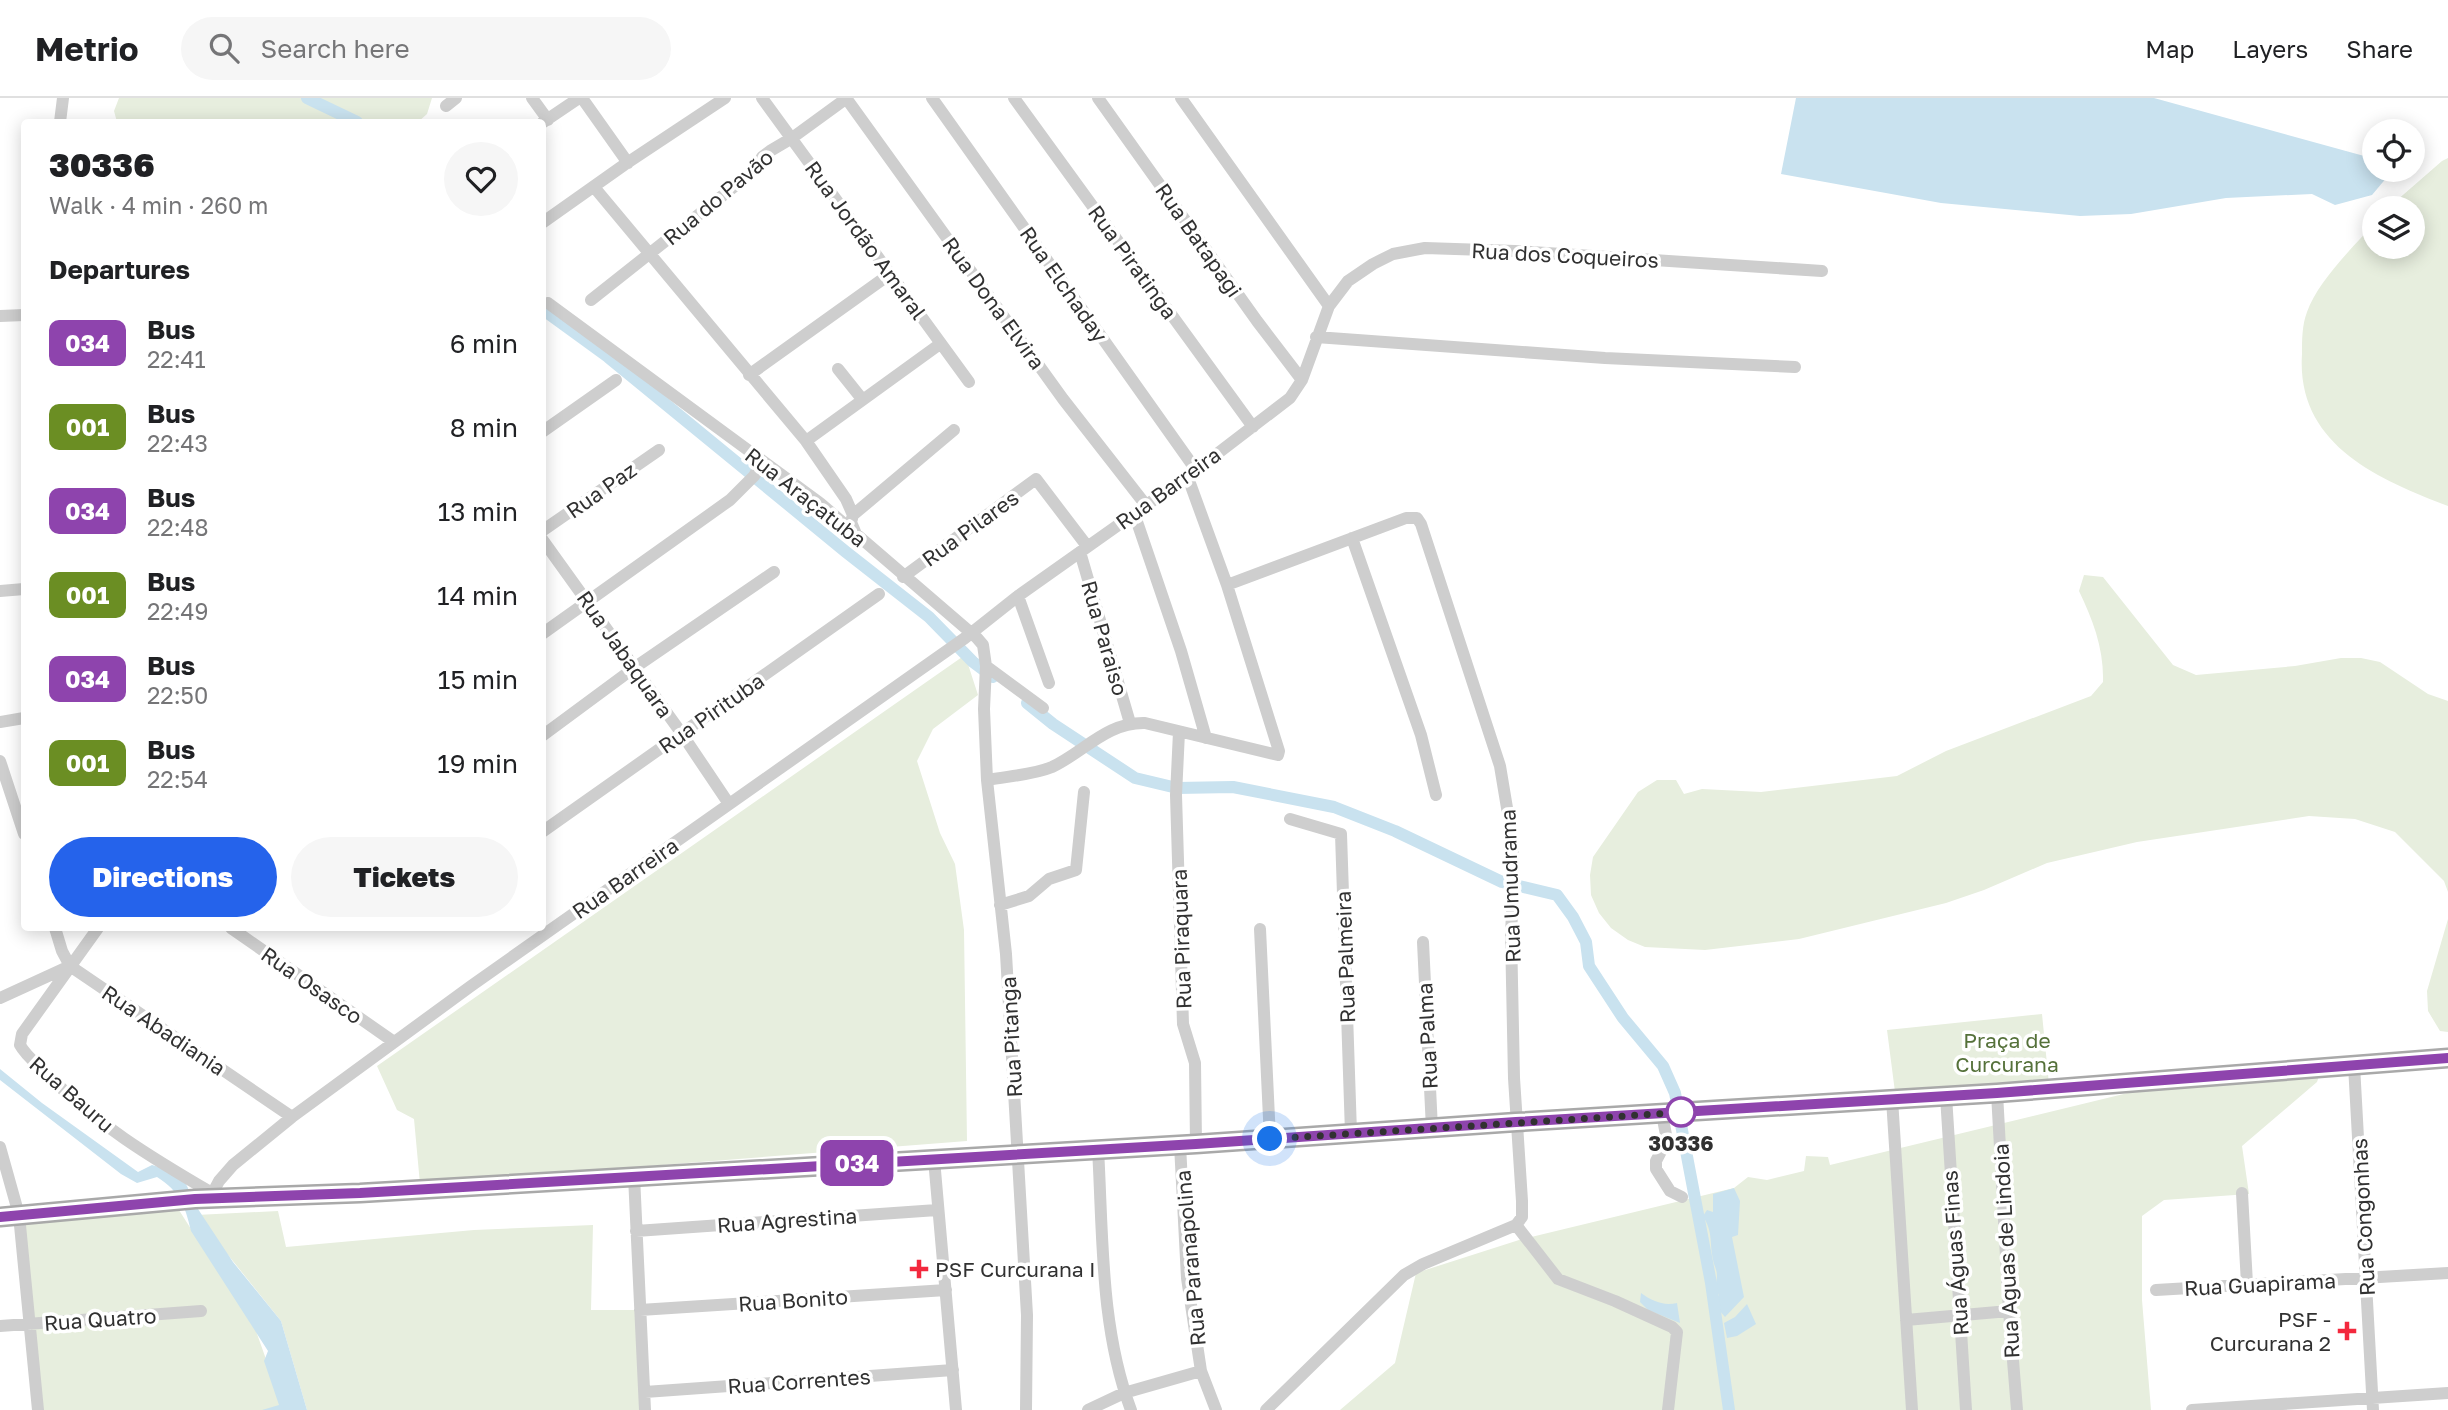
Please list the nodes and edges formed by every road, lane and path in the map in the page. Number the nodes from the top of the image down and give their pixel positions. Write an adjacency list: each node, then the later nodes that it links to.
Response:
1 (63, 98): 11 (street)
2 (532, 98): 12 (street)
3 (581, 98): 13 (street); 15 (street)
4 (725, 98): 15 (street)
5 (762, 98): 14 (street, Rua Jordão Amaral)
6 (846, 98): 14 (street, Rua do Pavão); 42 (street, Rua Dona Elvira)
7 (932, 98): 41 (street, Rua Elchaday)
8 (1014, 98): 35 (street, Rua Piratinga)
9 (1098, 98): 32 (street, Rua Batapagi)
10 (1181, 98): 23 (street)
11 (60, 119)
12 (543, 119)
13 (546, 121)
14 (792, 138): 18 (street, Rua do Pavão); 20 (street, Rua Jordão Amaral)
15 (628, 163): 16 (street)
16 (594, 187): 17 (street); 18 (street)
17 (546, 220)
18 (649, 254): 21 (street, Rua do Pavão); 30 (street)
19 (1822, 271): 23 (street, Rua dos Coqueiros)
20 (890, 274): 27 (street, Rua Jordão Amaral); 30 (street)
21 (591, 300)
22 (548, 303): 40 (street, Rua Araçatuba)
23 (1329, 306): 26 (street, Rua Barreira)
24 (21, 315): 25 (street)
25 (0, 316)
26 (1316, 337): 28 (street); 32 (street, Rua Barreira)
27 (940, 344): 33 (street, Rua Jordão Amaral); 34 (street)
28 (1795, 367)
29 (838, 369): 34 (street)
30 (749, 375): 38 (street)
31 (616, 380): 36 (street)
32 (1302, 380): 35 (street, Rua Barreira)
33 (969, 382)
34 (862, 399): 38 (street)
35 (1253, 426): 41 (street, Rua Barreira)
36 (546, 429)
37 (954, 430): 44 (street)
38 (806, 441): 44 (street)
39 (659, 450): 45 (street, Rua Paz)
40 (762, 463): 46 (street, Rua Araçatuba); 57 (street)
41 (1192, 472): 42 (street, Rua Barreira); 52 (street, Rua Elchaday)
42 (1145, 504): 43 (street, Rua Barreira)
43 (1134, 513): 49 (street, Rua Barreira); 70 (street)
44 (853, 515): 46 (street)
45 (546, 528)
46 (856, 535): 51 (street, Rua Araçatuba)
47 (1352, 538): 52 (street); 74 (street); 95 (street, Rua Umudrama)
48 (546, 544): 57 (street, Rua Jabaquara)
49 (1083, 549): 51 (street, Rua Pilares); 56 (street, Rua Barreira); 66 (street, Rua Paraiso)
50 (774, 572): 61 (street)
51 (903, 577): 59 (street, Rua Araçatuba)
52 (1227, 585): 70 (street, Rua Elchaday)
53 (21, 589): 54 (street)
54 (0, 591)
55 (878, 594): 69 (street, Rua Pirituba)
56 (1017, 596): 59 (street, Rua Barreira); 62 (street)
57 (588, 602): 58 (street); 61 (street, Rua Jabaquara)
58 (546, 631)
59 (968, 636): 60 (street, Rua Araçatuba); 75 (street, Rua Barreira)
60 (986, 666): 63 (street); 72 (street, Rua Pitanga)
61 (634, 668): 68 (street); 69 (street, Rua Jabaquara)
62 (1049, 683)
63 (1043, 708)
64 (21, 718): 65 (street)
65 (0, 722)
66 (1130, 723): 67 (street); 72 (street)
67 (1179, 732): 70 (street); 99 (street, Rua Piraquara)
68 (546, 733)
69 (682, 734): 75 (street, Rua Jabaquara); 78 (street, Rua Pirituba)
70 (1206, 738)
71 (0, 761): 77 (street)
72 (987, 780): 79 (street, Rua Pitanga)
73 (1084, 792): 79 (street)
74 (1436, 795)
75 (729, 804): 87 (street, Rua Barreira)
76 (1290, 820): 97 (street, Rua Palmeira)
77 (21, 825)
78 (546, 829)
79 (1000, 905): 102 (street, Rua Pitanga)
80 (1260, 929): 98 (street)
81 (56, 931): 85 (street)
82 (96, 931): 85 (street, Rua Bauru)
83 (235, 931): 87 (street, Rua Osasco)
84 (1423, 942): 96 (street, Rua Palma)
85 (70, 966): 86 (street); 94 (street, Rua Abadiania); 106 (street, Rua Bauru)
86 (0, 998)
87 (394, 1042): 94 (street, Rua Barreira)
88 (2448, 1058): 89 (main road)
89 (2354, 1065): 90 (main road); 113 (street, Rua Congonhas)
90 (1997, 1093): 91 (main road); 119 (street, Rua Aguas de Lindoia)
91 (1946, 1096): 92 (main road); 120 (street, Rua Águas Finas)
92 (1892, 1099): 93 (main road); 121 (street)
93 (1665, 1114): 95 (main road); 107 (street)
94 (292, 1117): 106 (street, Rua Barreira)
95 (1516, 1122): 96 (main road); 110 (street, Rua Umudrama)
96 (1432, 1129): 97 (main road)
97 (1351, 1133): 98 (main road)
98 (1270, 1139): 99 (main road)
99 (1188, 1145): 101 (main road); 125 (street, Rua Paranapolina)
100 (0, 1147): 109 (street)
101 (1098, 1149): 102 (main road); 127 (street)
102 (1018, 1154): 103 (main road); 133 (street, Rua Pitanga)
103 (934, 1159): 104 (main road); 108 (street)
104 (634, 1176): 106 (main road); 111 (street)
105 (2242, 1193): 114 (street)
106 (206, 1197): 109 (main road)
107 (1682, 1197)
108 (937, 1210): 111 (street, Rua Agrestina); 115 (street)
109 (9, 1216): 122 (street)
110 (1516, 1225): 137 (street); 138 (street)
111 (636, 1231): 117 (street)
112 (2448, 1273): 113 (street, Rua Guapirama)
113 (2366, 1278): 114 (street, Rua Guapirama); 129 (street, Rua Congonhas)
114 (2247, 1284): 116 (street, Rua Guapirama)
115 (946, 1290): 117 (street, Rua Bonito); 124 (street)
116 (2156, 1290)
117 (640, 1310): 126 (street)
118 (201, 1311): 122 (street, Rua Quatro)
119 (2009, 1311): 120 (street); 141 (street, Rua Aguas de Lindoia)
120 (1959, 1316): 121 (street); 140 (street, Rua Águas Finas)
121 (1906, 1320): 139 (street)
122 (31, 1324): 123 (street, Rua Quatro); 130 (street)
123 (0, 1326)
124 (953, 1370): 126 (street, Rua Correntes); 132 (street)
125 (1201, 1371): 127 (street); 136 (street, Rua Paranapolina)
126 (645, 1392): 131 (street)
127 (1124, 1393): 134 (street); 135 (street)
128 (2448, 1393): 129 (street)
129 (2373, 1403): 142 (street)
130 (38, 1410)
131 (645, 1410)
132 (956, 1410)
133 (1026, 1410)
134 (1088, 1410)
135 (1130, 1410)
136 (1216, 1410)
137 (1266, 1410)
138 (1668, 1410)
139 (1912, 1410)
140 (1966, 1410)
141 (2017, 1410)
142 (2192, 1410)

